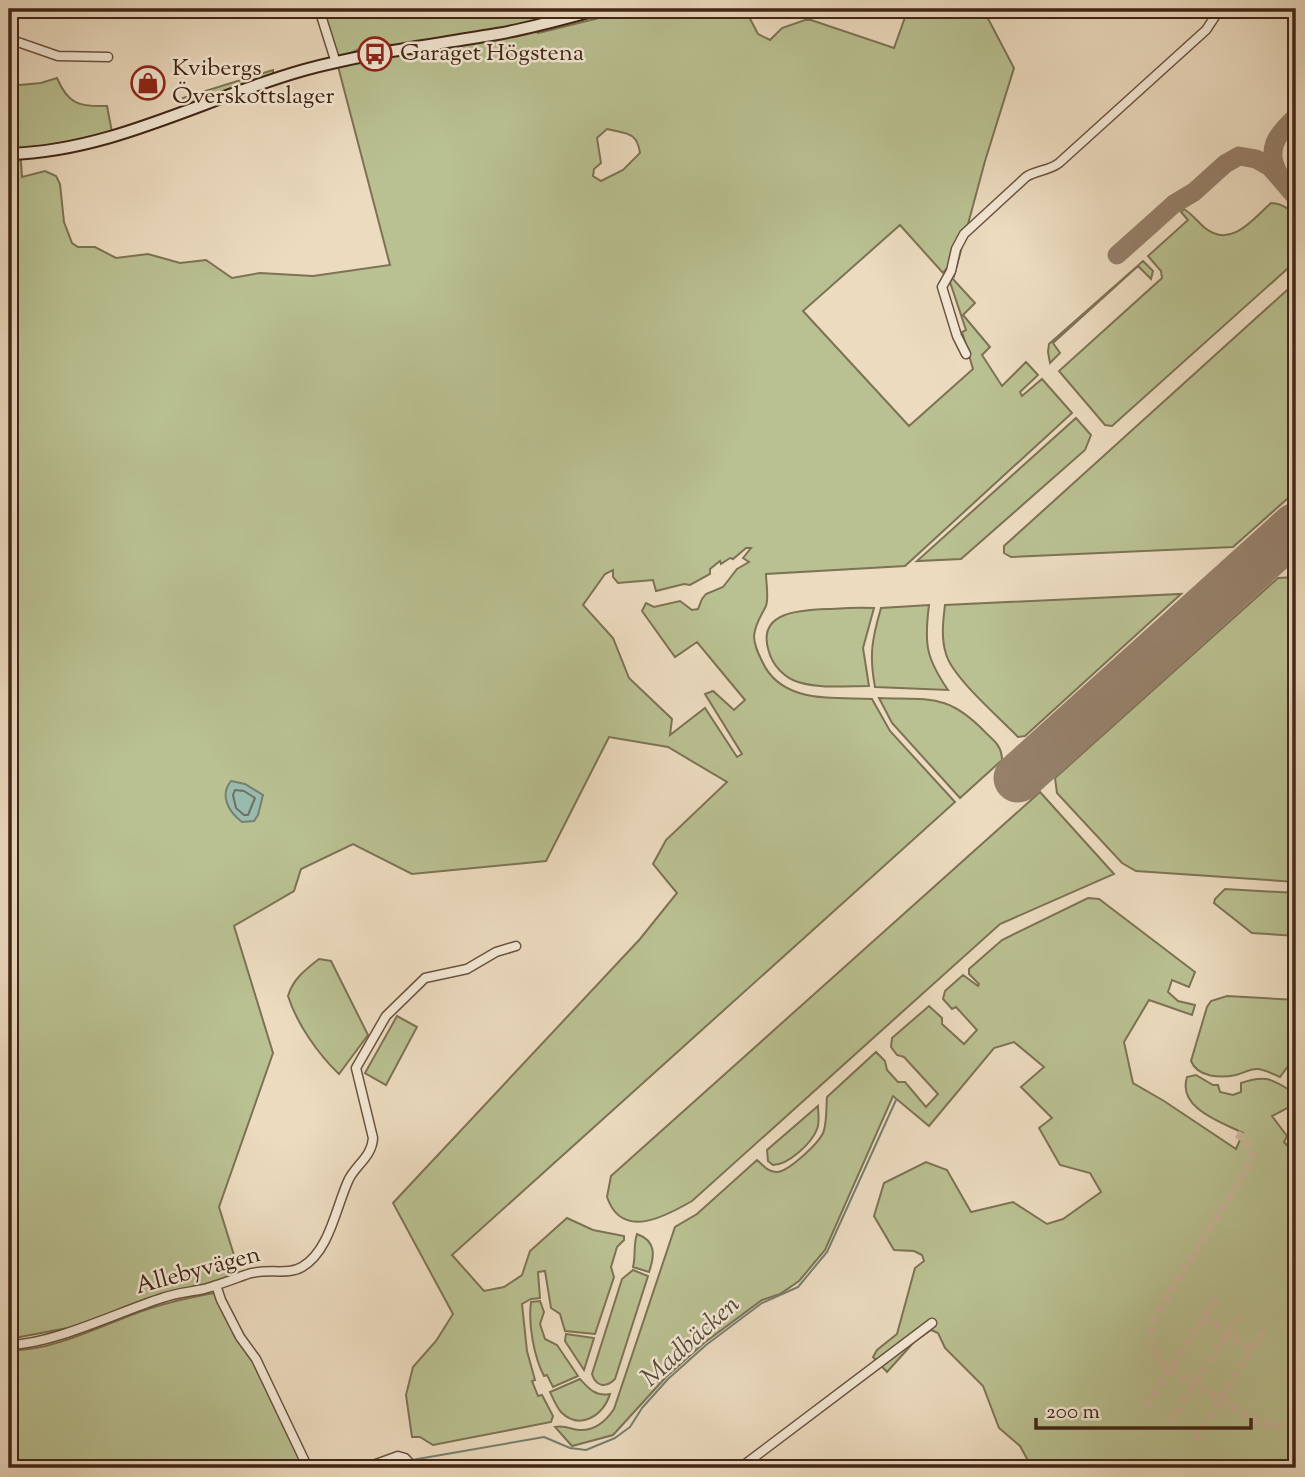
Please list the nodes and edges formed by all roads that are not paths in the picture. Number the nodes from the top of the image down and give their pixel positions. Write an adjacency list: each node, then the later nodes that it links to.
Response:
1 (600, 9): 6 (street)
2 (1220, 9): 8 (street)
3 (322, 10): 6 (street)
4 (9, 39): 5 (street)
5 (108, 57)
6 (336, 63): 7 (street)
7 (9, 154)
8 (966, 354)
9 (516, 946): 10 (street, Allebyvägen)
10 (216, 1285): 12 (street, Allebyvägen); 13 (street)
11 (932, 1323): 16 (street)
12 (9, 1345)
13 (307, 1468)
14 (365, 1468): 15 (street)
15 (414, 1468)
16 (740, 1468)

